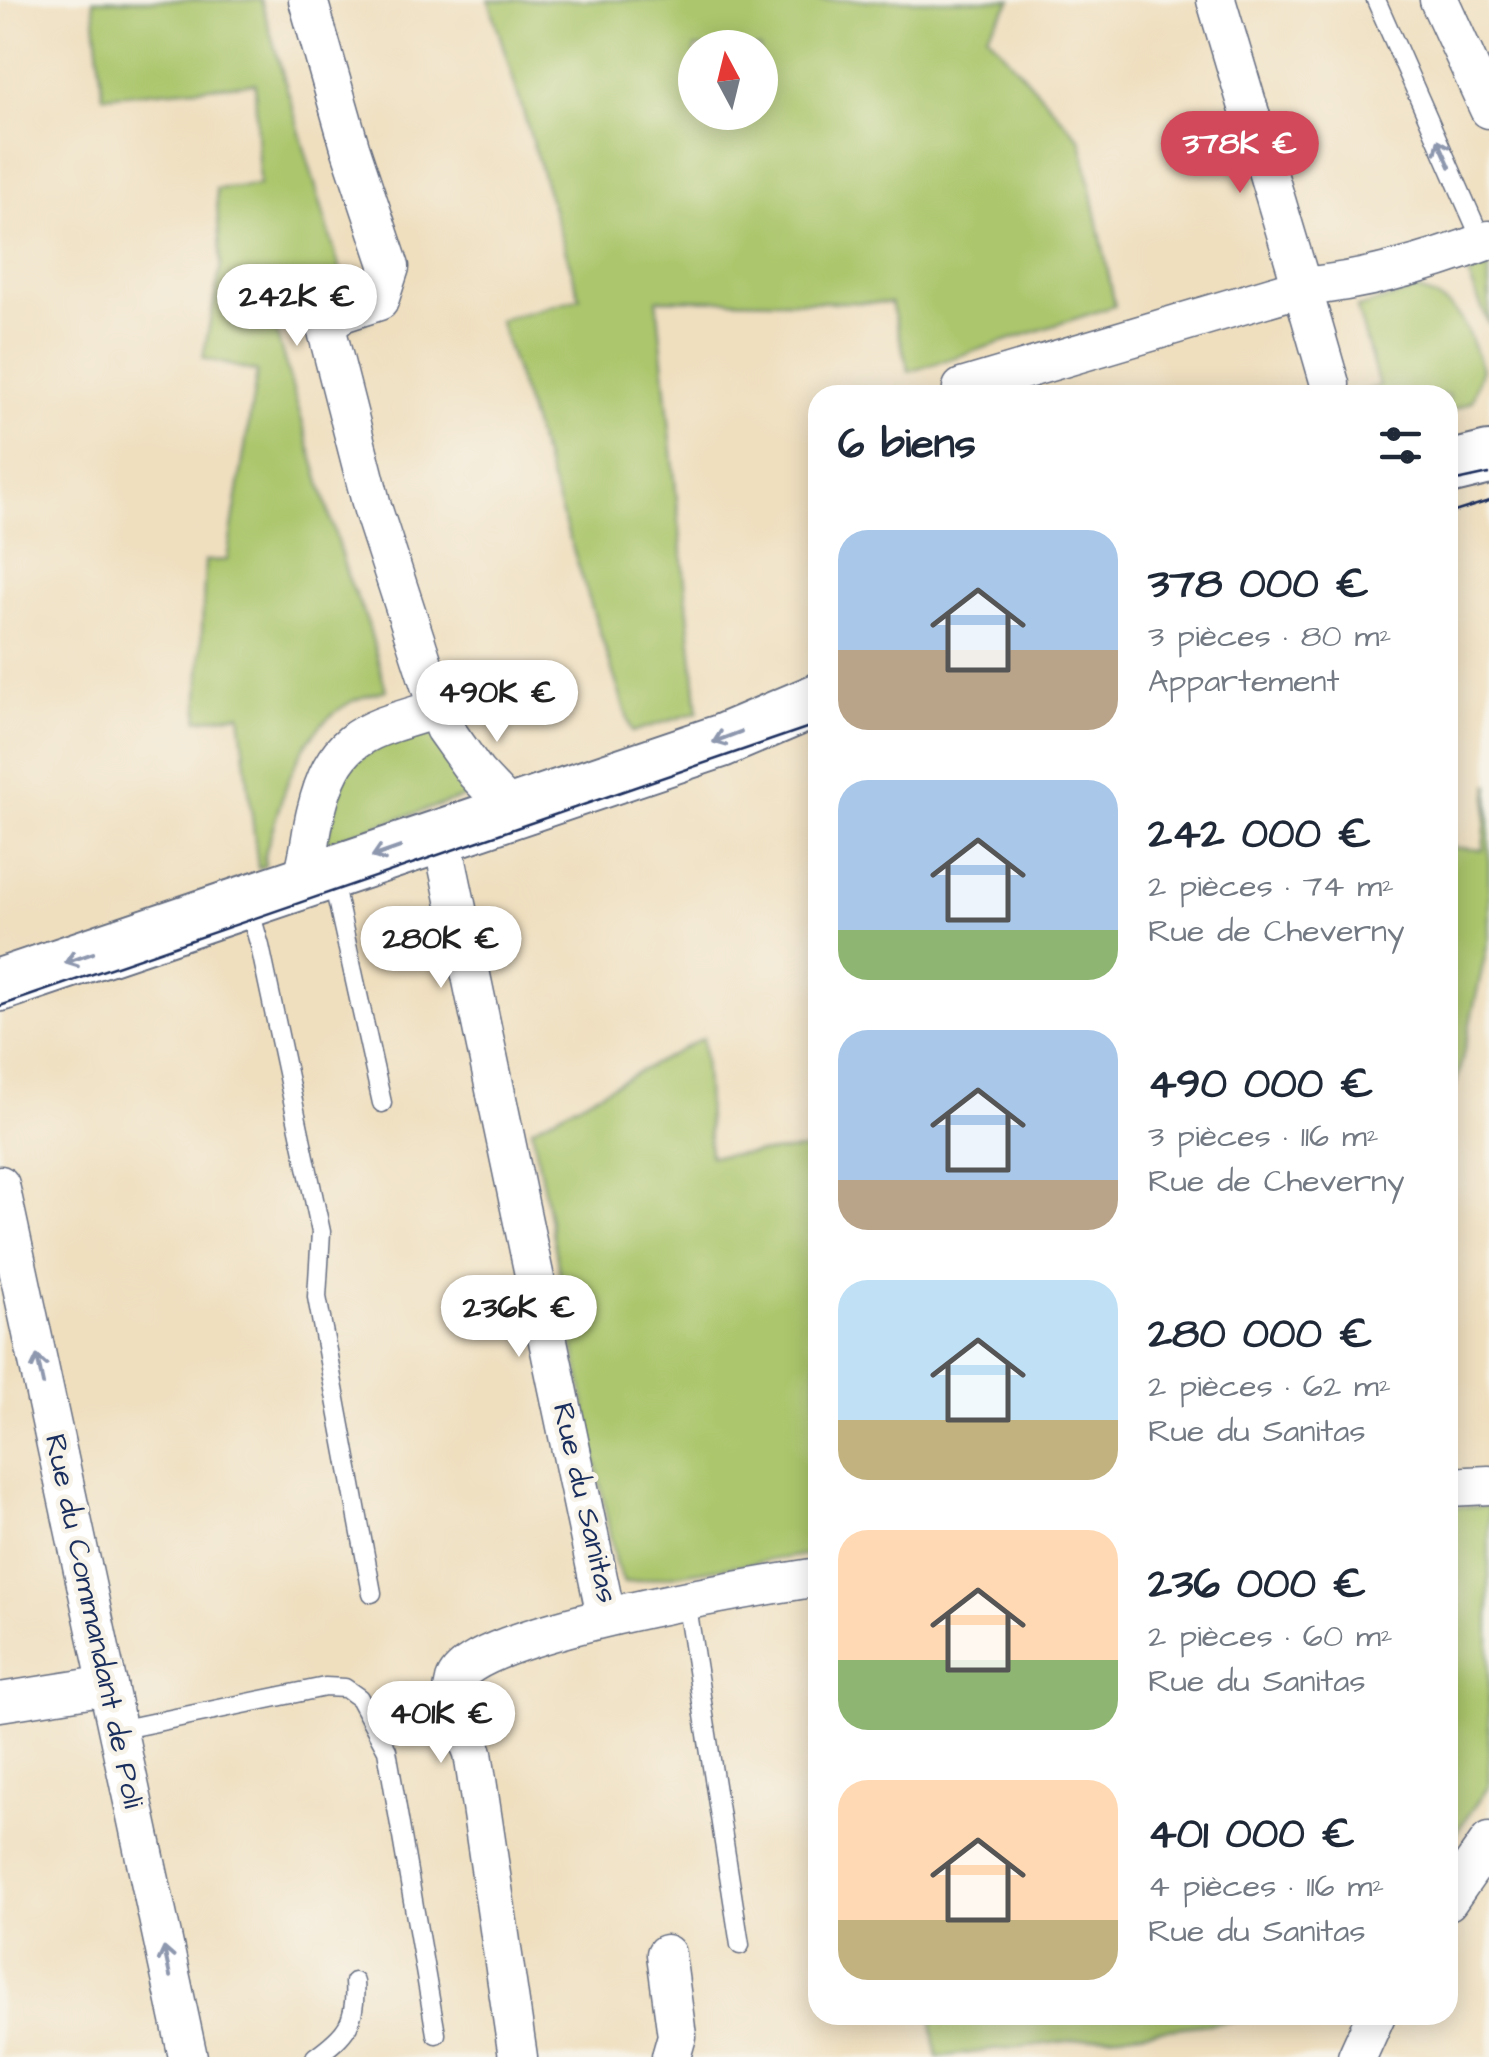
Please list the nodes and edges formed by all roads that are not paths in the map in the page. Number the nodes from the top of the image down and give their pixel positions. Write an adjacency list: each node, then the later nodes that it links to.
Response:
1 (308, 0): 13 (street)
2 (1216, 0): 7 (street)
3 (1376, 0): 6 (lane, one-way to 3)
4 (1439, 0): 5 (street)
5 (1489, 109)
6 (1486, 242): 7 (street)
7 (1302, 287): 8 (street); 9 (street)
8 (1330, 384)
9 (972, 385)
10 (1489, 458): 11 (street)
11 (1458, 466)
12 (808, 704): 14 (street, one-way to 14)
13 (437, 709): 14 (street); 16 (street)
14 (511, 810): 15 (street)
15 (442, 833): 16 (street, one-way to 16); 26 (street, Rue du Sanitas)
16 (316, 876): 17 (street); 19 (lane)
17 (246, 900): 18 (street, one-way to 18); 24 (lane)
18 (0, 985)
19 (382, 1104)
20 (0, 1185): 27 (street, Rue du Commandant de Poli, one-way to 20)
21 (1489, 1485): 22 (street)
22 (1458, 1487)
23 (808, 1579): 25 (street, Rue du Sanitas)
24 (372, 1593)
25 (686, 1600): 26 (street, Rue du Sanitas); 32 (lane)
26 (606, 1616): 39 (street)
27 (108, 1685): 28 (street); 29 (street, Rue du Commandant de Poli)
28 (0, 1702)
29 (118, 1730): 36 (lane); 37 (street, Rue du Commandant de Poli, one-way to 29)
30 (1489, 1842): 31 (street)
31 (1458, 1887)
32 (740, 1945)
33 (666, 1954): 40 (street)
34 (354, 1982): 38 (lane)
35 (1371, 2025): 41 (street)
36 (436, 2034)
37 (188, 2057)
38 (315, 2057)
39 (518, 2057)
40 (671, 2057)
41 (1357, 2057)

